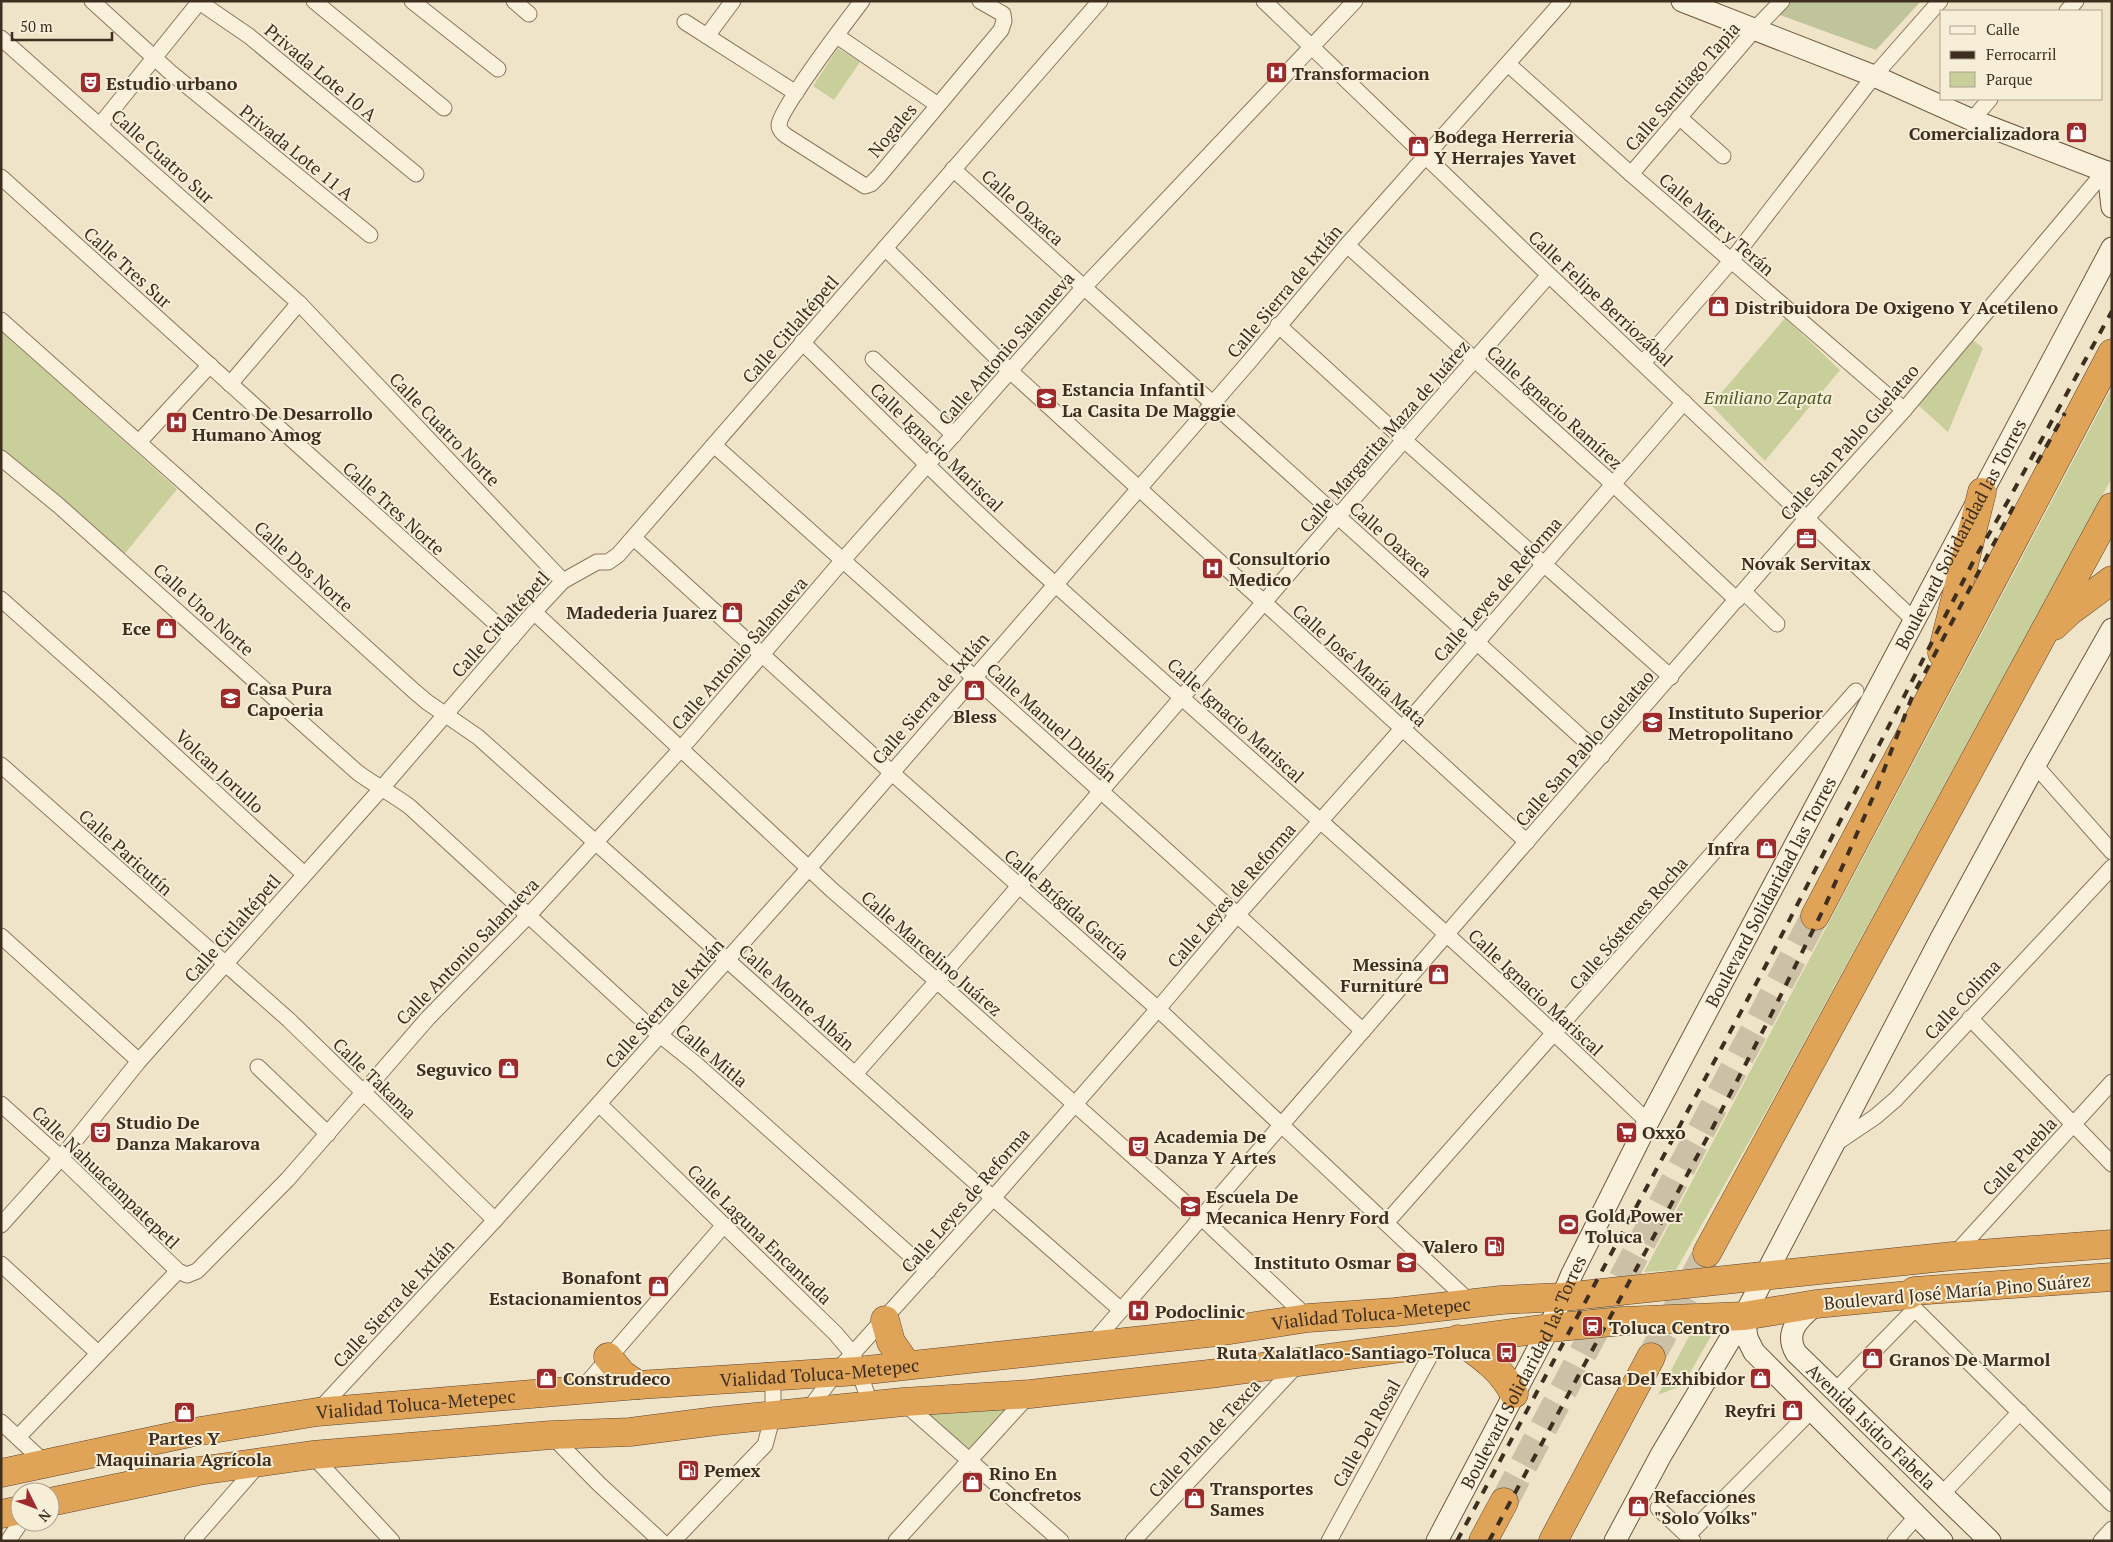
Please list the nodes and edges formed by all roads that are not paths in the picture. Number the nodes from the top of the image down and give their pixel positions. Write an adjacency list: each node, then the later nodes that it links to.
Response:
1 (92, 1): 23 (street, Privada Lote 11 A)
2 (314, 1): 30 (street)
3 (412, 1): 25 (street)
4 (514, 1): 16 (street)
5 (733, 1): 19 (street)
6 (980, 1): 29 (street, Nogales)
7 (1100, 1): 36 (street, Calle Citlaltépetl)
8 (1264, 1): 22 (street, Calle Felipe Berriozábal)
9 (1355, 1): 22 (street, Calle Antonio Salanueva)
10 (1563, 1): 24 (street, Calle Sierra de Ixtlán)
11 (1682, 1): 18 (main road)
12 (1782, 1): 18 (street, Calle Santiago Tapia)
13 (1940, 1): 26 (street)
14 (199, 2): 23 (street); 38 (street, Privada Lote 10 A)
15 (860, 2): 20 (street)
16 (529, 14)
17 (685, 22): 19 (street)
18 (1755, 29): 26 (main road); 31 (street, Calle Santiago Tapia)
19 (707, 36): 27 (street)
20 (837, 36): 27 (street); 29 (street)
21 (1, 38): 33 (street, Calle Cuatro Sur)
22 (1312, 47): 35 (street, Calle Felipe Berriozábal); 48 (street, Calle Antonio Salanueva)
23 (154, 58): 33 (street); 42 (street, Privada Lote 11 A)
24 (1508, 64): 35 (street, Calle Sierra de Ixtlán); 39 (street, Calle Mier y Terán)
25 (498, 69)
26 (1874, 76): 32 (main road); 46 (street)
27 (796, 93): 29 (street, Nogales)
28 (1989, 100): 32 (street)
29 (938, 104)
30 (444, 108)
31 (1679, 117): 34 (street); 39 (street, Calle Santiago Tapia)
32 (1972, 120): 37 (main road)
33 (100, 125): 49 (street, Calle Cuatro Sur)
34 (1723, 156)
35 (1425, 157): 43 (street, Calle Sierra de Ixtlán); 47 (street, Calle Felipe Berriozábal)
36 (953, 169): 44 (street, Calle Citlaltépetl); 48 (street, Calle Oaxaca)
37 (2108, 172): 41 (main road); 62 (street, Calle San Pablo Guelatao)
38 (416, 174)
39 (1631, 174): 46 (street, Calle Mier y Terán)
40 (1, 177): 57 (street, Calle Tres Sur)
41 (2112, 208)
42 (370, 236)
43 (1347, 245): 51 (street, Calle Sierra de Ixtlán); 55 (street, Calle Ignacio Ramírez)
44 (885, 248): 52 (street, Calle Citlaltépetl); 58 (street, Calle José María Mata)
45 (2112, 248): 71 (main road, Boulevard Solidaridad las Torres)
46 (1731, 261): 56 (street); 62 (street, Calle Mier y Terán)
47 (1549, 275): 55 (street, Calle Margarita Maza de Juárez); 56 (street, Calle Felipe Berriozábal)
48 (1085, 286): 58 (street, Calle Antonio Salanueva); 61 (street, Calle Oaxaca)
49 (299, 303): 59 (street); 78 (street, Calle Cuatro Norte)
50 (1, 320): 65 (street, Calle Dos Norte)
51 (1278, 325): 61 (street, Calle Sierra de Ixtlán); 64 (street)
52 (802, 342): 66 (street, Calle Citlaltépetl); 68 (street, Calle Ignacio Mariscal)
53 (2112, 353): 97 (highway)
54 (873, 359): 63 (street)
55 (1474, 360): 64 (street, Calle Margarita Maza de Juárez); 69 (street, Calle Ignacio Ramírez)
56 (1643, 363): 60 (street, Calle Felipe Berriozábal)
57 (210, 366): 59 (street, Calle Tres Sur); 65 (street)
58 (1010, 372): 63 (street, Calle Antonio Salanueva); 70 (street, Calle José María Mata)
59 (230, 384): 88 (street, Calle Tres Norte)
60 (1684, 402): 69 (street, Calle Leyes de Reforma); 74 (street, Calle Felipe Berriozábal)
61 (1211, 403): 70 (street, Calle Sierra de Ixtlán); 73 (street, Calle Oaxaca)
62 (1904, 410): 74 (street, Calle San Pablo Guelatao)
63 (954, 435): 68 (street, Calle Antonio Salanueva)
64 (1404, 440): 73 (street, Calle Margarita Maza de Juárez); 77 (street)
65 (139, 442): 96 (street, Calle Dos Norte)
66 (714, 445): 75 (street, Calle Citlaltépetl); 76 (street, Calle Manuel Dublán)
67 (1, 458): 104 (street, Calle Uno Norte)
68 (928, 465): 76 (street, Calle Antonio Salanueva); 80 (street, Calle Ignacio Mariscal)
69 (1613, 484): 77 (street, Calle Leyes de Reforma); 81 (street, Calle Ignacio Ramírez)
70 (1138, 490): 80 (street, Calle Sierra de Ixtlán); 83 (street, Calle José María Mata)
71 (1982, 492): 85 (main road, Boulevard Solidaridad las Torres); 97 (highway)
72 (2112, 507): 91 (highway)
73 (1338, 516): 83 (street, Calle Margarita Maza de Juárez); 89 (street, Calle Oaxaca)
74 (1806, 519): 81 (street, Calle San Pablo Guelatao); 85 (street, Calle Felipe Berriozábal)
75 (634, 538): 78 (street, Calle Citlaltépetl); 90 (street, Calle Brígida García)
76 (843, 560): 90 (street, Calle Antonio Salanueva); 92 (street, Calle Manuel Dublán)
77 (1543, 563): 89 (street, Calle Leyes de Reforma); 93 (street)
78 (563, 580): 84 (street, Calle Citlaltépetl)
79 (2112, 580): 91 (highway)
80 (1055, 585): 92 (street, Calle Sierra de Ixtlán); 95 (street, Calle Ignacio Mariscal)
81 (1740, 596): 86 (street, Calle Ignacio Ramírez); 93 (street, Calle San Pablo Guelatao)
82 (1, 599): 112 (street, Volcan Jorullo)
83 (1265, 603): 95 (street, Calle Margarita Maza de Juárez); 98 (street, Calle José María Mata)
84 (534, 612): 88 (street, Calle Citlaltépetl); 99 (street, Calle Marcelino Juárez)
85 (1914, 620): 135 (main road, Boulevard Solidaridad las Torres)
86 (1777, 624)
87 (2112, 629): 102 (main road)
88 (512, 638): 96 (street, Calle Citlaltépetl)
89 (1476, 642): 98 (street, Calle Leyes de Reforma); 100 (street, Calle Oaxaca)
90 (762, 655): 99 (street, Calle Antonio Salanueva); 103 (street, Calle Brígida García)
91 (2027, 661): 149 (highway)
92 (973, 677): 103 (street, Calle Sierra de Ixtlán); 105 (street, Calle Manuel Dublán)
93 (1671, 677): 100 (street, Calle San Pablo Guelatao)
94 (1856, 691): 125 (street, Calle Sóstenes Rocha)
95 (1182, 698): 105 (street, Calle Margarita Maza de Juárez); 106 (street, Calle Ignacio Mariscal)
96 (445, 715): 104 (street, Calle Citlaltépetl); 107 (street, Calle Monte Albán)
97 (1920, 718): 116 (highway)
98 (1402, 729): 106 (street, Calle Leyes de Reforma); 108 (street, Calle José María Mata)
99 (680, 750): 107 (street, Calle Antonio Salanueva); 111 (street, Calle Marcelino Juárez)
100 (1602, 756): 108 (street, Calle San Pablo Guelatao)
101 (1, 765): 120 (street, Calle Paricutín)
102 (2035, 765): 109 (street); 139 (main road)
103 (891, 772): 111 (street, Calle Sierra de Ixtlán); 113 (street, Calle Brígida García)
104 (381, 789): 112 (street, Calle Citlaltépetl); 115 (street, Calle Mitla)
105 (1101, 790): 113 (street, Calle Margarita Maza de Juárez); 114 (street, Calle Manuel Dublán)
106 (1320, 820): 114 (street, Calle Leyes de Reforma); 117 (street, Calle Ignacio Mariscal)
107 (595, 841): 115 (street, Calle Antonio Salanueva); 119 (street, Calle Monte Albán)
108 (1527, 842): 117 (street, Calle San Pablo Guelatao)
109 (2112, 852)
110 (2112, 867): 123 (street, Calle Colima)
111 (809, 868): 119 (street, Calle Sierra de Ixtlán); 121 (street, Calle Marcelino Juárez)
112 (304, 874): 120 (street, Calle Citlaltépetl)
113 (1018, 886): 121 (street, Calle Margarita Maza de Juárez); 122 (street, Calle Brígida García)
114 (1238, 914): 122 (street, Calle Leyes de Reforma); 124 (street, Calle Manuel Dublán)
115 (529, 915): 126 (street, Calle Mitla); 131 (street, Calle Antonio Salanueva)
116 (1815, 916)
117 (1446, 934): 124 (street, Calle San Pablo Guelatao); 125 (street, Calle Ignacio Mariscal)
118 (1, 936): 127 (street)
119 (728, 960): 126 (street, Calle Sierra de Ixtlán); 129 (street, Calle Monte Albán)
120 (225, 966): 127 (street, Calle Citlaltépetl); 131 (street, Calle Takama)
121 (937, 981): 129 (street, Calle Margarita Maza de Juárez); 134 (street, Calle Marcelino Juárez)
122 (1158, 1009): 134 (street, Calle Leyes de Reforma); 136 (street, Calle Brígida García)
123 (1970, 1018): 137 (street); 139 (street, Calle Colima)
124 (1363, 1031): 136 (street, Calle San Pablo Guelatao)
125 (1556, 1033): 135 (street, Calle Ignacio Mariscal); 145 (street, Calle Sóstenes Rocha)
126 (660, 1036): 133 (street, Calle Sierra de Ixtlán); 152 (street, Calle Mitla)
127 (139, 1061): 140 (street, Calle Citlaltépetl)
128 (258, 1067): 138 (street)
129 (855, 1074): 142 (street, Calle Monte Albán)
130 (2112, 1082): 137 (street, Calle Puebla)
131 (362, 1092): 138 (street, Calle Antonio Salanueva); 144 (street, Calle Takama)
132 (1, 1104): 140 (street, Calle Nahuacampatepetl)
133 (599, 1104): 144 (street, Calle Sierra de Ixtlán); 147 (street, Calle Laguna Encantada)
134 (1075, 1104): 142 (street, Calle Leyes de Reforma); 143 (street, Calle Marcelino Juárez)
135 (1648, 1122): 157 (main road, Boulevard Solidaridad las Torres)
136 (1281, 1123): 143 (street, Calle San Pablo Guelatao); 145 (street, Calle Brígida García)
137 (2073, 1125): 141 (street); 150 (street, Calle Puebla)
138 (328, 1134): 153 (street, Calle Antonio Salanueva)
139 (1832, 1146): 154 (main road)
140 (61, 1158): 146 (street, Calle Citlaltépetl); 153 (street, Calle Nahuacampatepetl)
141 (2112, 1164)
142 (993, 1198): 152 (street, Calle Leyes de Reforma); 160 (street, Calle Monte Albán)
143 (1201, 1217): 160 (street, Calle San Pablo Guelatao); 162 (street, Calle Marcelino Juárez)
144 (495, 1220): 183 (street, Calle Sierra de Ixtlán)
145 (1386, 1223): 158 (street, Calle Brígida García)
146 (1, 1225)
147 (724, 1225): 169 (street); 172 (street, Calle Laguna Encantada)
148 (2112, 1244): 150 (highway, Boulevard José María Pino Suárez)
149 (1707, 1253)
150 (1953, 1256): 154 (highway, Boulevard José María Pino Suárez)
151 (1, 1264): 168 (street)
152 (928, 1271): 163 (street, Calle Leyes de Reforma)
153 (183, 1273): 168 (street, Calle Antonio Salanueva)
154 (1764, 1276): 156 (highway, Boulevard José María Pino Suárez); 161 (main road)
155 (2112, 1277): 159 (highway, Boulevard José María Pino Suárez)
156 (1642, 1288): 157 (highway, Vialidad Toluca-Metepec)
157 (1563, 1297): 158 (highway, Vialidad Toluca-Metepec); 165 (main road, Boulevard Solidaridad las Torres)
158 (1472, 1304): 162 (highway, Vialidad Toluca-Metepec)
159 (1816, 1304): 161 (highway, Boulevard José María Pino Suárez); 177 (main road, Avenida Isidro Fabela)
160 (1121, 1310): 167 (street, Calle San Pablo Guelatao)
161 (1744, 1316): 164 (highway, Boulevard José María Pino Suárez); 182 (main road, Avenida Isidro Fabela); 214 (main road)
162 (1308, 1318): 167 (highway, Vialidad Toluca-Metepec)
163 (885, 1320): 172 (street, Calle Leyes de Reforma); 173 (highway)
164 (1623, 1321): 165 (highway, Vialidad Toluca-Metepec)
165 (1549, 1328): 166 (highway, Vialidad Toluca-Metepec); 179 (main road, Boulevard Solidaridad las Torres)
166 (1448, 1341): 171 (highway, Vialidad Toluca-Metepec); 179 (highway); 210 (street, Calle Del Rosal)
167 (1089, 1347): 173 (highway, Vialidad Toluca-Metepec)
168 (98, 1353): 189 (street, Calle Antonio Salanueva)
169 (608, 1357): 175 (highway); 176 (street)
170 (1651, 1357): 213 (highway)
171 (1302, 1360): 178 (highway, Vialidad Toluca-Metepec); 209 (street, Calle Plan de Texca)
172 (849, 1365): 173 (highway, Vialidad Toluca-Metepec); 174 (highway, Vialidad Toluca-Metepec); 181 (street, Calle Laguna Encantada); 184 (street, Calle Leyes de Reforma)
173 (907, 1365)
174 (773, 1376): 175 (highway, Vialidad Toluca-Metepec); 186 (street)
175 (638, 1385): 176 (highway, Vialidad Toluca-Metepec)
176 (581, 1390): 183 (highway, Vialidad Toluca-Metepec)
177 (1836, 1390): 185 (street); 195 (main road, Avenida Isidro Fabela)
178 (1030, 1394): 180 (highway, Vialidad Toluca-Metepec); 192 (street)
179 (1514, 1394): 211 (main road, Boulevard Solidaridad las Torres)
180 (903, 1402): 181 (highway, Vialidad Toluca-Metepec); 192 (street)
181 (871, 1406): 184 (highway, Vialidad Toluca-Metepec)
182 (1812, 1410): 200 (main road, Avenida Isidro Fabela); 202 (street)
183 (317, 1412): 193 (highway, Vialidad Toluca-Metepec)
184 (806, 1412): 186 (highway, Vialidad Toluca-Metepec)
185 (2020, 1412): 195 (street); 198 (street)
186 (773, 1415): 188 (highway, Vialidad Toluca-Metepec); 206 (street)
187 (1, 1422): 189 (street)
188 (551, 1436): 190 (highway, Vialidad Toluca-Metepec); 205 (street)
189 (18, 1437): 193 (street)
190 (312, 1455): 191 (highway, Vialidad Toluca-Metepec); 204 (street)
191 (263, 1460): 196 (highway, Vialidad Toluca-Metepec); 203 (street)
192 (971, 1460): 207 (street); 208 (street)
193 (46, 1463): 194 (highway, Vialidad Toluca-Metepec)
194 (1, 1473)
195 (1942, 1494): 217 (main road, Avenida Isidro Fabela)
196 (60, 1500)
197 (1504, 1502): 212 (highway)
198 (2112, 1504)
199 (1658, 1508): 202 (street)
200 (1917, 1516): 215 (street); 216 (main road, Avenida Isidro Fabela)
201 (2112, 1528): 218 (street)
202 (1690, 1538)
203 (192, 1541)
204 (392, 1541)
205 (661, 1541)
206 (674, 1541)
207 (896, 1541)
208 (1061, 1541)
209 (1133, 1541)
210 (1329, 1541)
211 (1437, 1541)
212 (1483, 1541)
213 (1553, 1541)
214 (1615, 1541)
215 (1895, 1541)
216 (1942, 1541)
217 (1990, 1541)
218 (2101, 1541)

